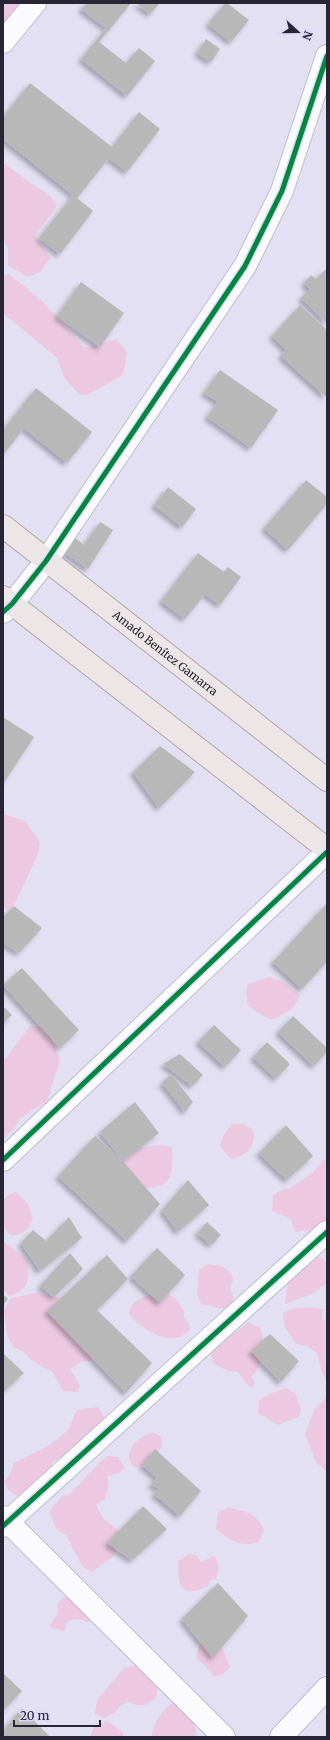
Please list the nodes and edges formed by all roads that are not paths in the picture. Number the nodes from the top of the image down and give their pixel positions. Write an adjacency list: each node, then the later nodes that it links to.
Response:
1 (35, 3): 2 (street)
2 (3, 42)
3 (327, 56): 5 (street)
4 (3, 526): 5 (main road, Amado Benítez Gamarra)
5 (46, 561): 6 (street); 7 (main road, Amado Benítez Gamarra)
6 (6, 604): 8 (main road)
7 (327, 780)
8 (327, 849)
9 (327, 852): 10 (street)
10 (3, 1160)
11 (327, 1232): 12 (street)
12 (5, 1522): 14 (street)
13 (322, 1702): 15 (street)
14 (224, 1737)
15 (281, 1737)

